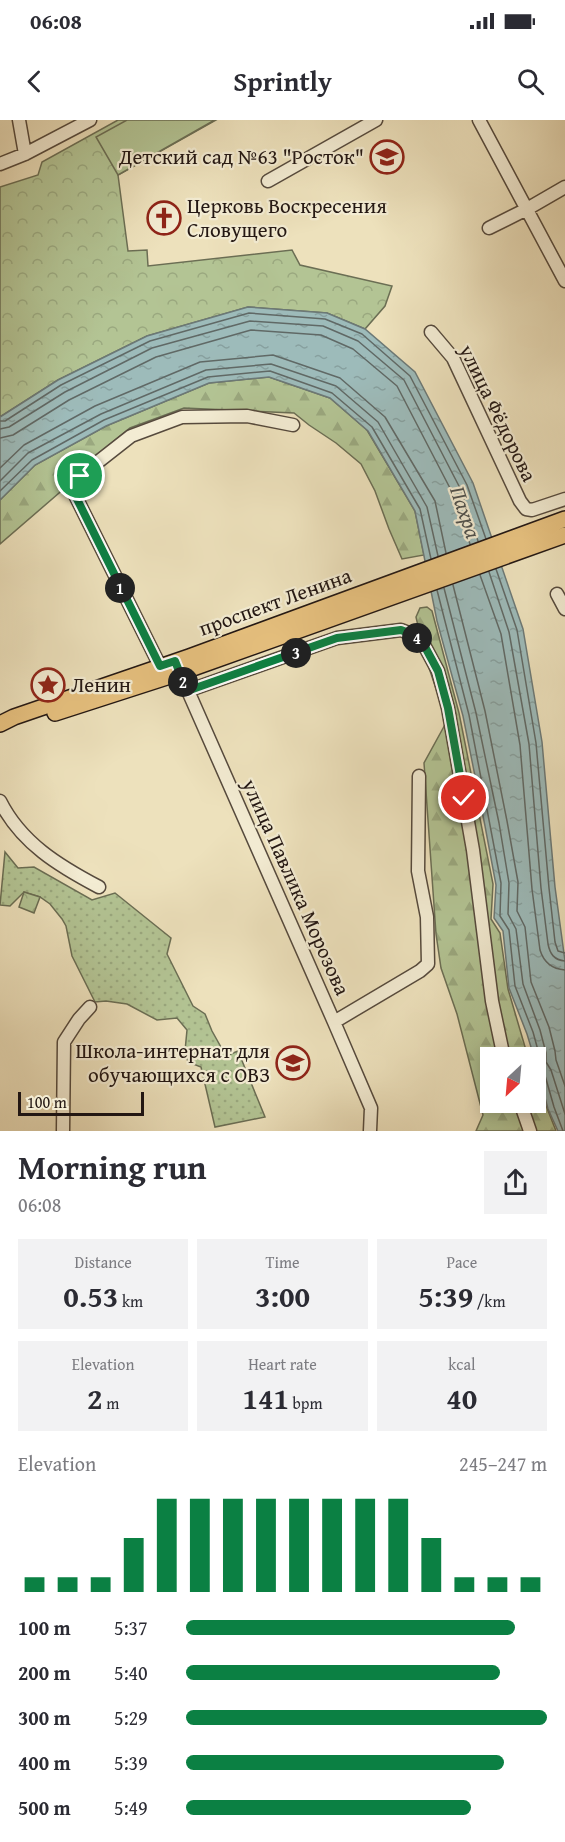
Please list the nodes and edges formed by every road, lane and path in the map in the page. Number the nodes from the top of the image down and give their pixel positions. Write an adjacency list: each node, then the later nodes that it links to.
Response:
1 (19, 120): 5 (street)
2 (90, 120): 5 (street)
3 (376, 120): 7 (street)
4 (479, 120): 9 (street)
5 (25, 154): 6 (street)
6 (0, 164)
7 (268, 181)
8 (565, 187): 9 (street)
9 (527, 210): 10 (street); 11 (street)
10 (489, 228)
11 (565, 281)
12 (431, 332): 14 (street, улица Фёдорова)
13 (293, 425): 20 (street)
14 (565, 499)
15 (565, 519): 19 (main road, проспект Ленина)
16 (565, 535): 19 (main road, проспект Ленина)
17 (557, 594): 18 (street)
18 (565, 609)
19 (304, 620): 21 (main road, проспект Ленина)
20 (160, 666): 21 (main road, проспект Ленина); 23 (main road, проспект Ленина)
21 (177, 667): 22 (street, улица Павлика Морозова); 24 (main road, проспект Ленина)
22 (187, 691): 29 (street, улица Павлика Морозова); 30 (street)
23 (0, 724)
24 (0, 735)
25 (419, 776): 29 (street)
26 (0, 801): 27 (street)
27 (99, 887)
28 (90, 1007): 32 (street)
29 (334, 1022): 33 (street, улица Павлика Морозова)
30 (502, 1047)
31 (524, 1113): 34 (street)
32 (63, 1131)
33 (370, 1131)
34 (530, 1131)

